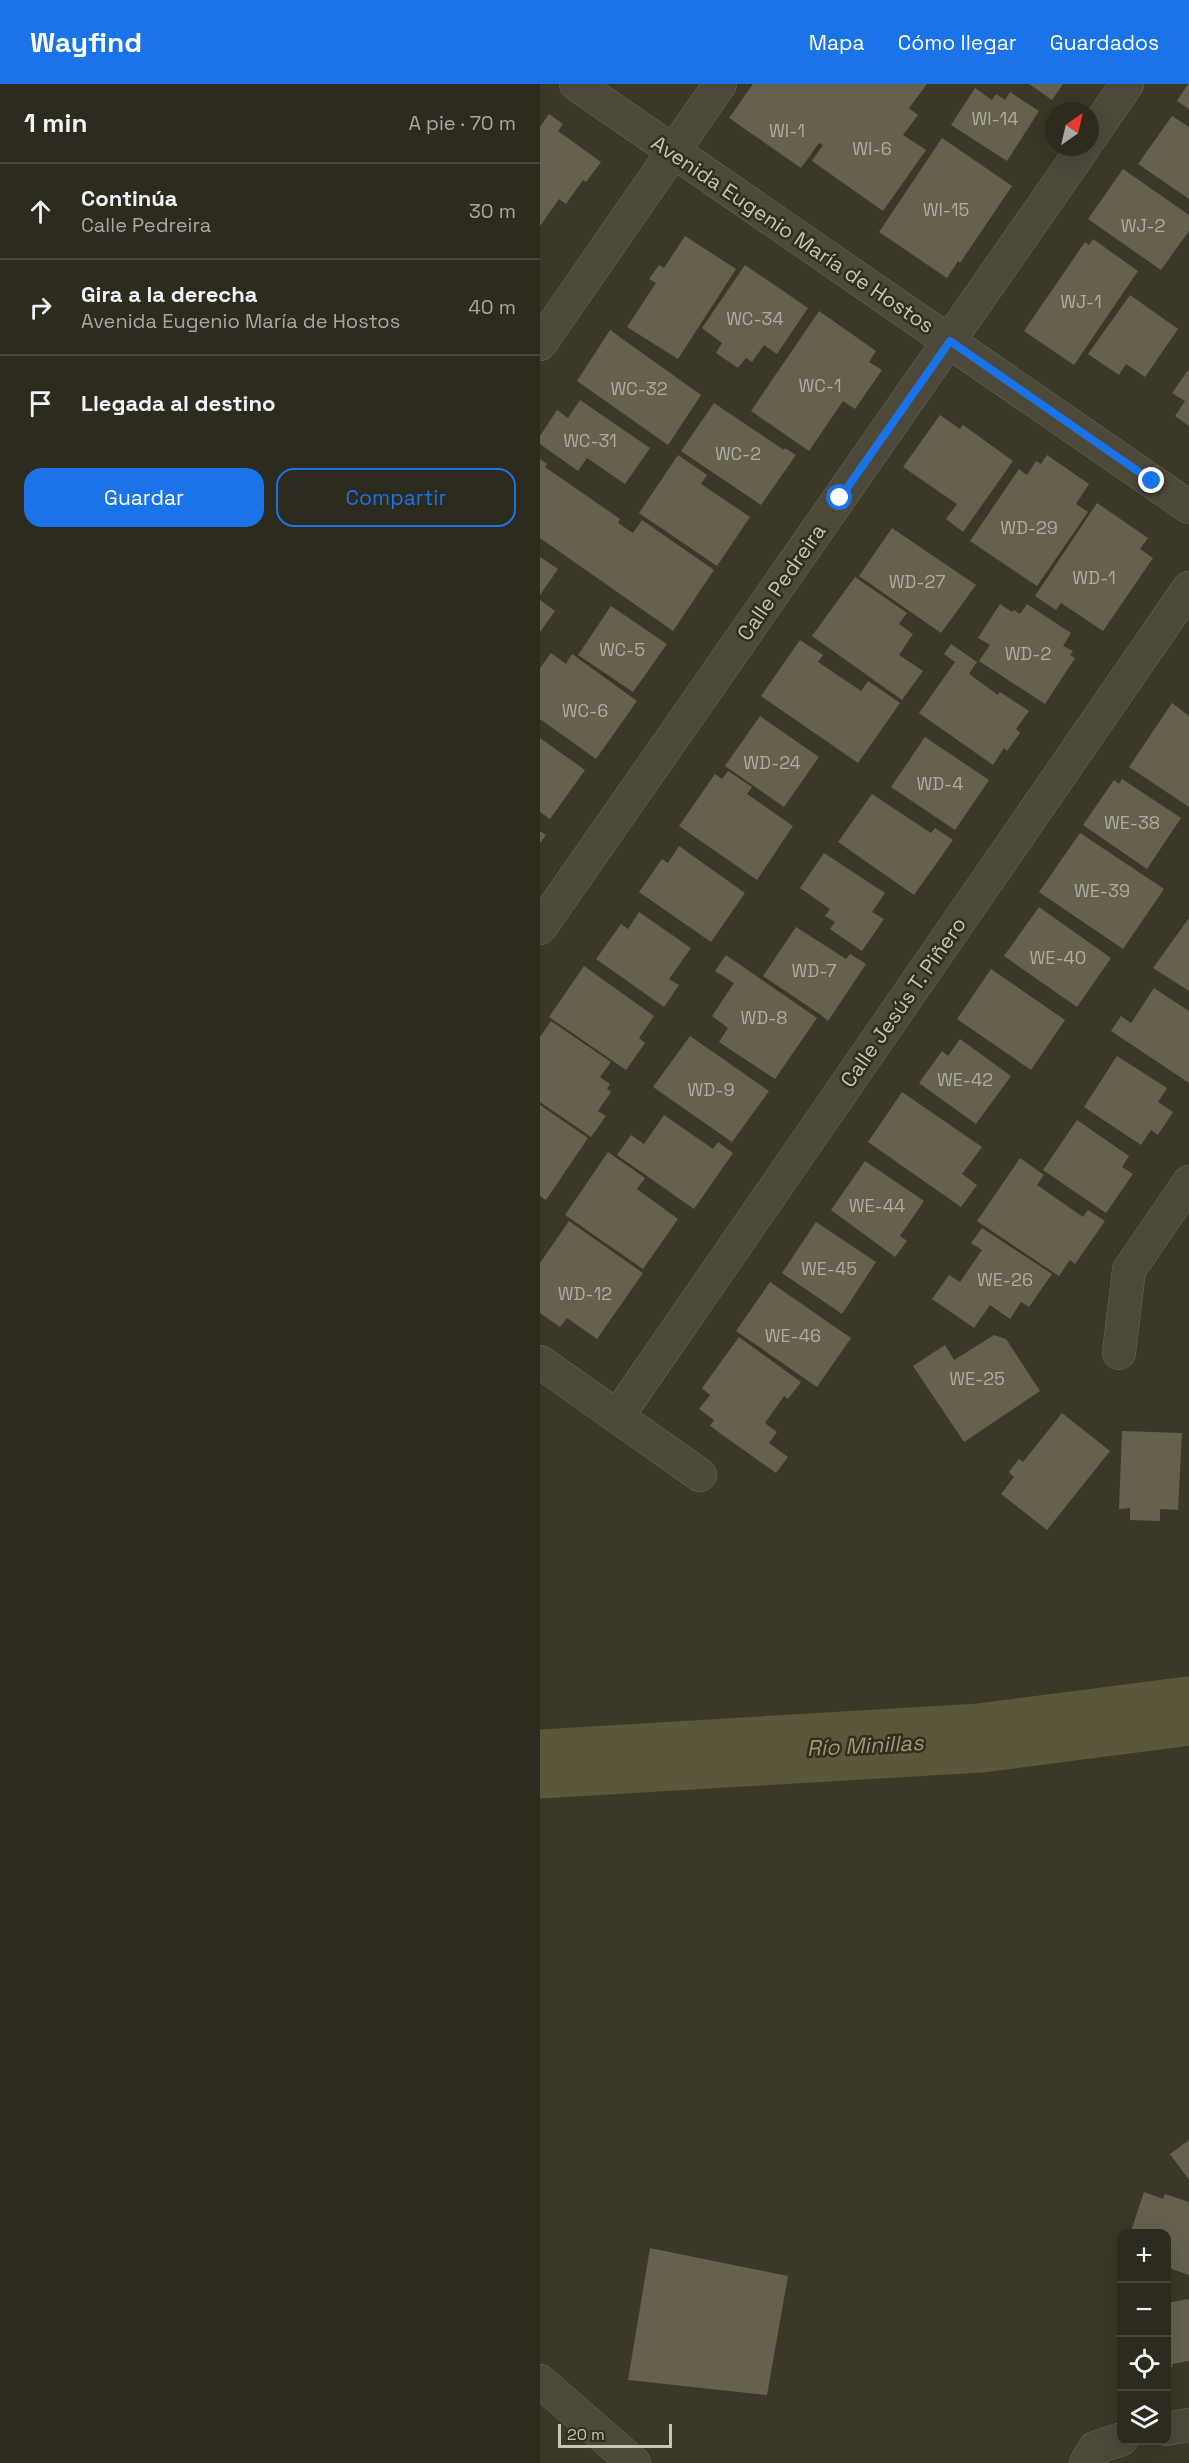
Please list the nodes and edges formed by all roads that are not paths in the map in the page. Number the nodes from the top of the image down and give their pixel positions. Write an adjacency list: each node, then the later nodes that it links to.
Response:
1 (576, 84): 5 (street, Avenida Eugenio María de Hostos)
2 (720, 84): 5 (street)
3 (1127, 84): 4 (street)
4 (1099, 125)
5 (674, 152): 7 (street, Avenida Eugenio María de Hostos); 8 (street)
6 (1078, 156): 7 (street, Calle Pedreira)
7 (950, 341): 9 (street, Avenida Eugenio María de Hostos); 11 (street, Calle Pedreira)
8 (540, 344)
9 (1189, 507)
10 (1189, 588): 15 (street, Calle Jesús T. Piñero)
11 (540, 928)
12 (1189, 1182): 13 (street)
13 (1119, 1353)
14 (540, 1362): 15 (street)
15 (617, 1417): 16 (street)
16 (700, 1475)
17 (540, 2381): 21 (street)
18 (1189, 2425): 19 (street)
19 (1171, 2428)
20 (1117, 2441): 22 (street)
21 (617, 2458)
22 (1086, 2463)

